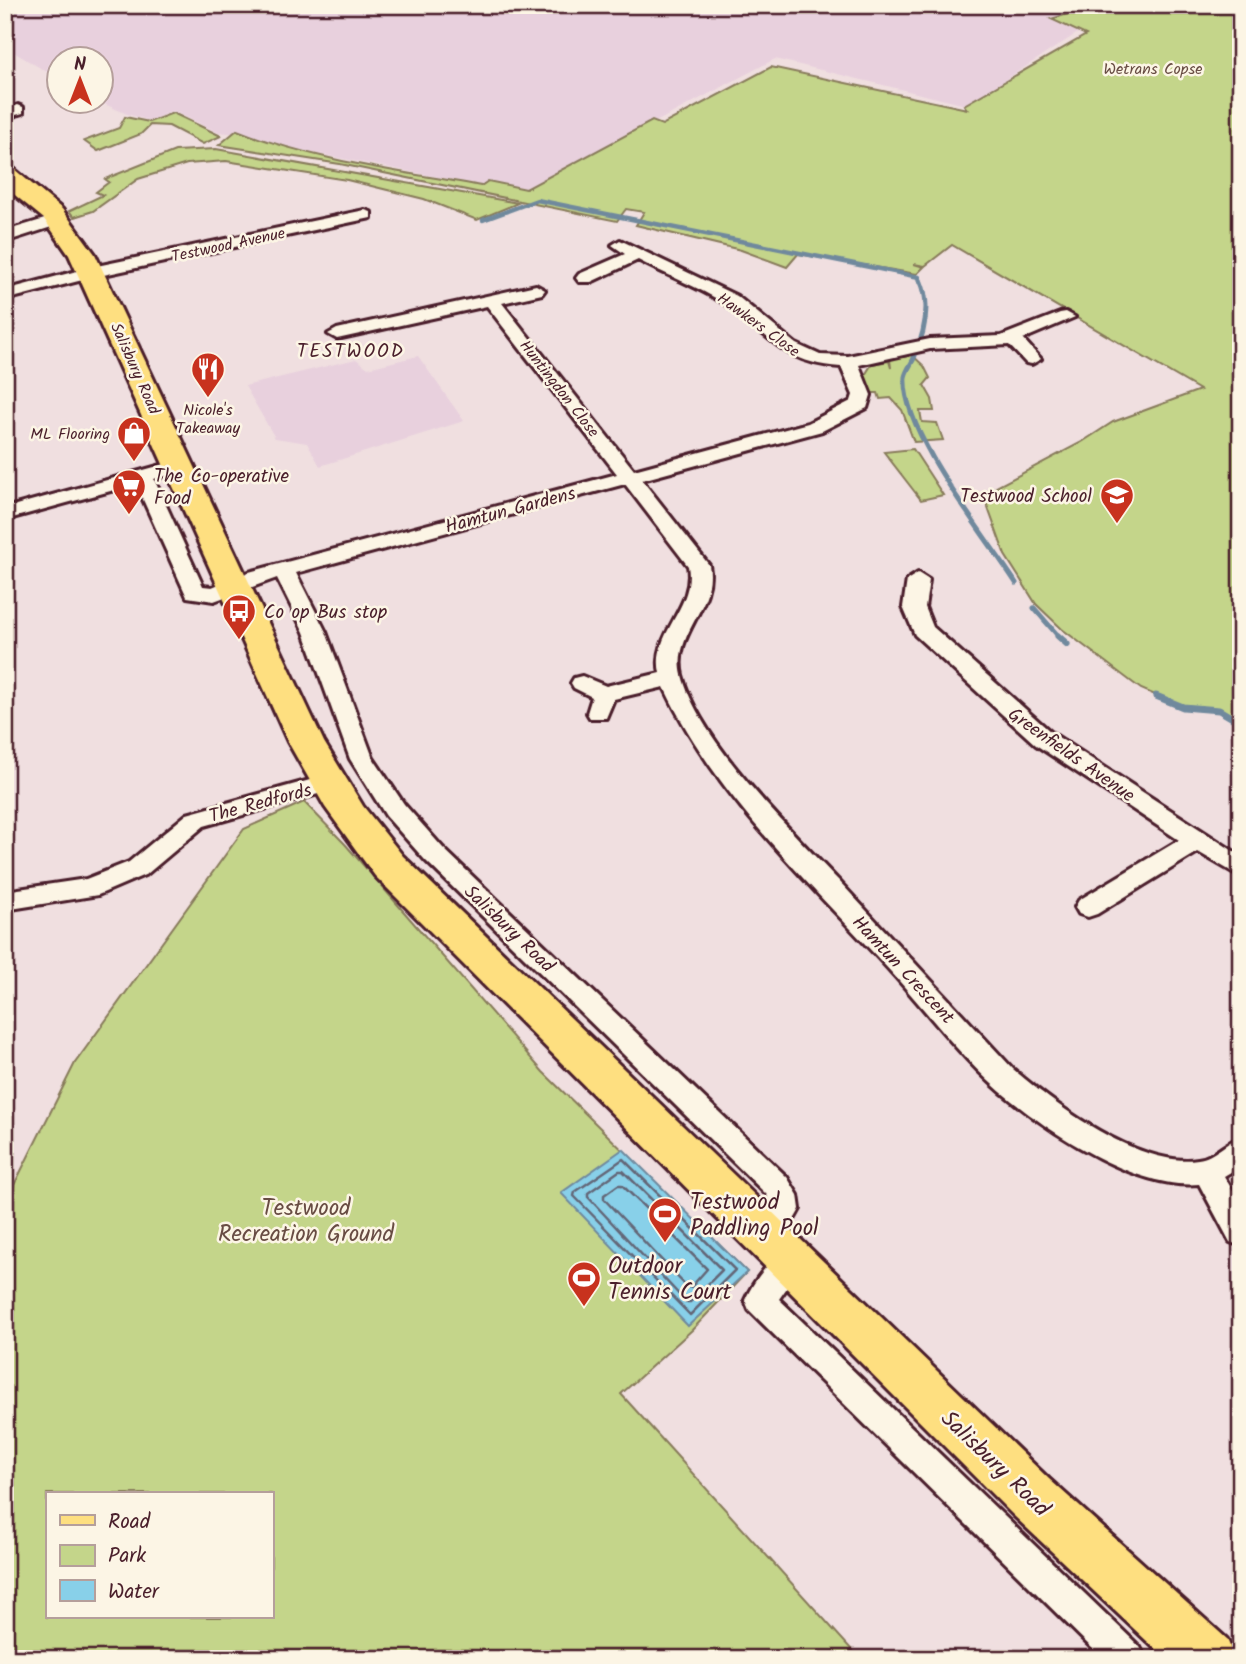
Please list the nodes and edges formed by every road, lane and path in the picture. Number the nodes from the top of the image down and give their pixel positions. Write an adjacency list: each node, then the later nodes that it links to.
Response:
1 (5, 174): 3 (main road, Salisbury Road)
2 (365, 215): 5 (street, Testwood Avenue)
3 (58, 220): 4 (street); 5 (main road, Salisbury Road)
4 (5, 237)
5 (92, 272): 8 (street, Testwood Avenue); 15 (main road, Salisbury Road)
6 (585, 278): 14 (street, Hawkers Close)
7 (536, 290): 9 (street)
8 (5, 295)
9 (491, 300): 11 (street); 16 (street, Huntingdon Close)
10 (1066, 317): 12 (street, Hawkers Close)
11 (337, 334)
12 (1013, 339): 13 (street); 14 (street, Hawkers Close)
13 (1032, 359)
14 (848, 362): 16 (street, Hamtun Gardens)
15 (161, 470): 17 (street); 20 (main road, Salisbury Road)
16 (628, 477): 18 (street, Hamtun Gardens); 21 (street)
17 (5, 514)
18 (284, 570): 20 (street, Hamtun Gardens); 31 (street, Salisbury Road)
19 (918, 580): 24 (street, Greenfields Avenue)
20 (234, 585): 23 (main road, Salisbury Road)
21 (671, 678): 22 (street); 29 (street, Hamtun Crescent)
22 (582, 683)
23 (328, 783): 26 (street, The Redfords); 31 (main road, Salisbury Road)
24 (1198, 840): 25 (street, Greenfields Avenue); 27 (street)
25 (1241, 868)
26 (5, 901)
27 (1088, 907)
28 (1241, 1149): 29 (street)
29 (1206, 1170): 30 (street)
30 (1241, 1233)
31 (776, 1248): 32 (street, Salisbury Road); 33 (main road, Salisbury Road)
32 (1128, 1659)
33 (1207, 1659)

